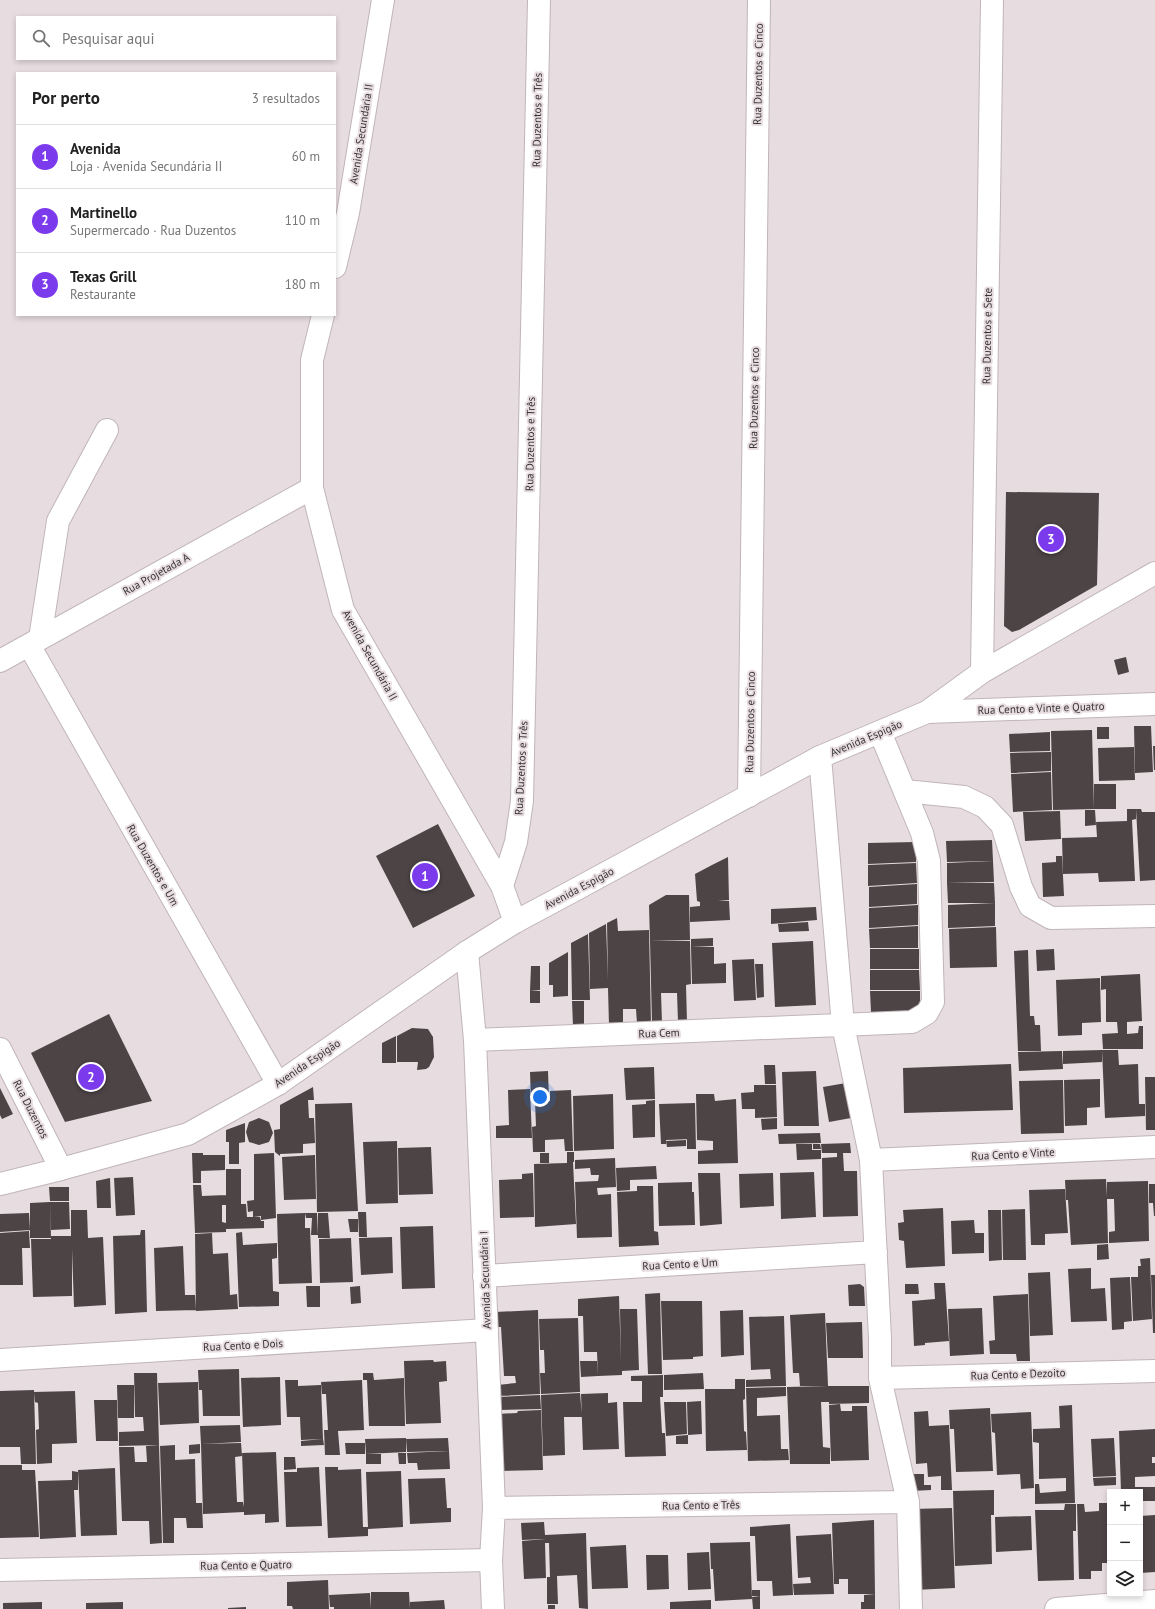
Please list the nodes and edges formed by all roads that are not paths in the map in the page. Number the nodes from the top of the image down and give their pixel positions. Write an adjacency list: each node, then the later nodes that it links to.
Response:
1 (383, 0): 5 (street, Avenida Secundária II)
2 (539, 0): 19 (street, Rua Duzentos e Três)
3 (759, 0): 18 (street, Rua Duzentos e Cinco)
4 (992, 0): 12 (street, Rua Duzentos e Sete)
5 (336, 263)
6 (323, 316): 8 (street, Avenida Secundária II)
7 (107, 430): 10 (street)
8 (312, 488): 10 (street, Rua Projetada A); 19 (street, Avenida Secundária II)
9 (1155, 573): 12 (street, Avenida Espigão)
10 (34, 642): 11 (street, Rua Projetada A); 26 (street, Rua Duzentos e Um)
11 (0, 661)
12 (982, 672): 14 (street, Avenida Espigão)
13 (1155, 704): 14 (street, Rua Cento e Vinte e Quatro)
14 (927, 712): 15 (street, Avenida Espigão)
15 (880, 732): 16 (street, Avenida Espigão); 17 (street, Rua Cem)
16 (820, 758): 18 (street, Avenida Espigão); 23 (street)
17 (905, 791): 20 (street); 23 (street, Rua Cem)
18 (749, 796): 21 (street, Avenida Espigão)
19 (502, 886): 21 (street, Avenida Secundária II)
20 (1155, 916)
21 (515, 922): 22 (street, Avenida Espigão)
22 (467, 952): 24 (street, Avenida Secundária I); 26 (street, Avenida Espigão)
23 (843, 1025): 24 (street, Rua Cem); 28 (street)
24 (475, 1040): 32 (street, Avenida Secundária I)
25 (0, 1049): 29 (street, Rua Duzentos)
26 (278, 1084): 29 (street, Avenida Espigão)
27 (1155, 1147): 28 (street, Rua Cento e Vinte)
28 (871, 1160): 31 (street)
29 (61, 1170): 30 (street, Avenida Espigão)
30 (0, 1184)
31 (876, 1252): 32 (street, Rua Cento e Um); 36 (street)
32 (484, 1276): 33 (street, Avenida Secundária I)
33 (487, 1330): 34 (street, Rua Cento e Dois); 38 (street, Avenida Secundária I)
34 (0, 1360)
35 (1155, 1371): 36 (street, Rua Cento e Dezoito)
36 (880, 1378): 37 (street)
37 (908, 1502): 38 (street, Rua Cento e Três); 43 (street)
38 (494, 1508): 39 (street, Avenida Secundária I)
39 (491, 1560): 40 (street, Rua Cento e Quatro); 42 (street, Avenida Secundária I)
40 (0, 1570)
41 (1155, 1601): 44 (street)
42 (493, 1609)
43 (911, 1609)
44 (1056, 1609)

